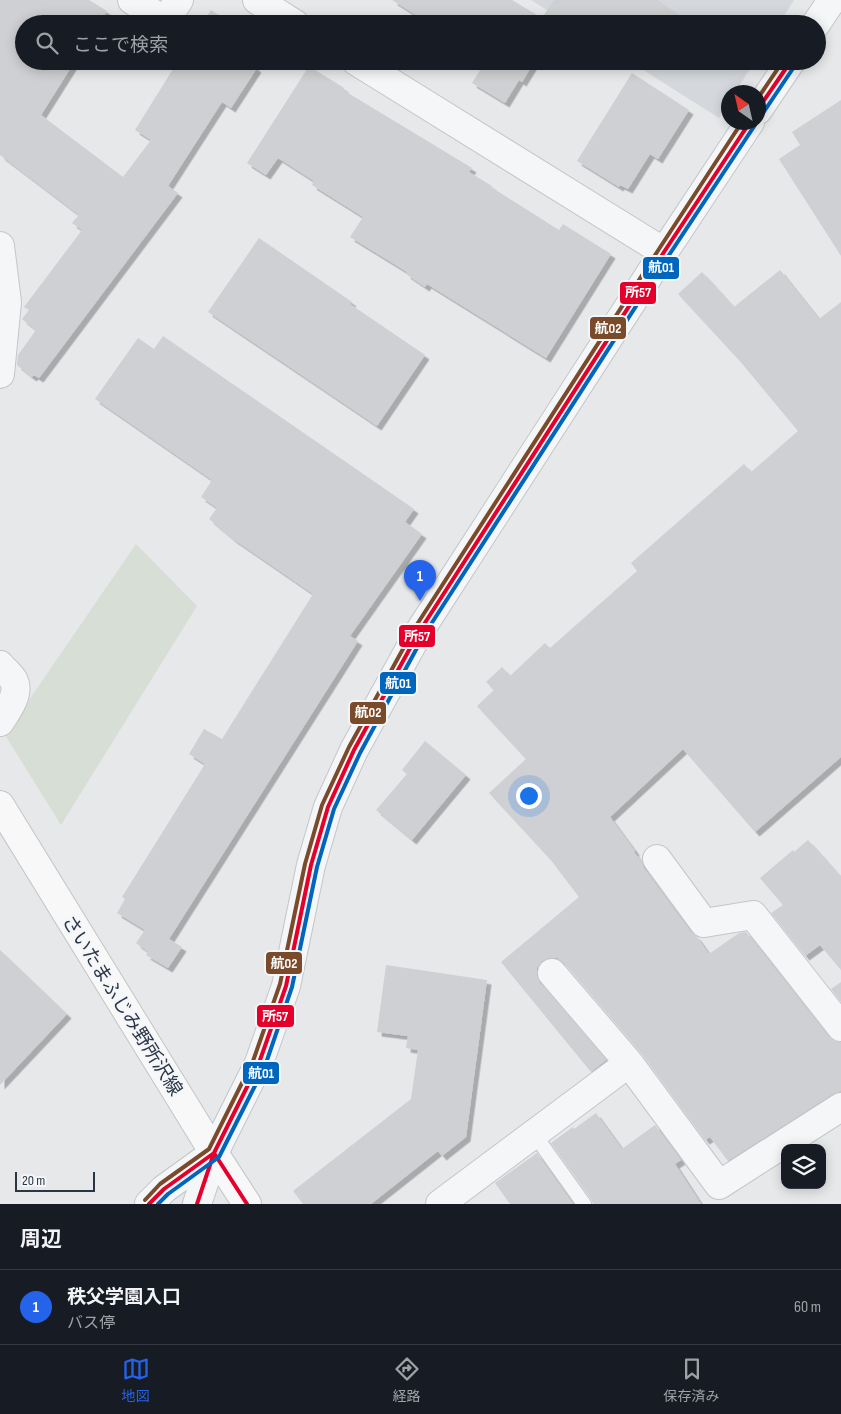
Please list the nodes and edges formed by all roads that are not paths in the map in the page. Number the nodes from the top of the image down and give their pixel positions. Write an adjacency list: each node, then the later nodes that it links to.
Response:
1 (132, 0): 5 (street)
2 (179, 0): 6 (street)
3 (257, 0): 7 (street)
4 (832, 0): 8 (street)
5 (156, 15)
6 (169, 15)
7 (281, 15)
8 (822, 15)
9 (371, 70): 14 (street)
10 (785, 70): 11 (street)
11 (766, 98)
12 (745, 130): 14 (street)
13 (0, 246): 15 (street)
14 (664, 252): 25 (street)
15 (0, 374)
16 (0, 665): 17 (street)
17 (0, 722)
18 (0, 805): 25 (main road, さいたまふじみ野所沢線)
19 (657, 859): 21 (street)
20 (552, 973): 22 (street)
21 (841, 1028)
22 (629, 1063): 23 (street); 24 (street)
23 (841, 1107)
24 (534, 1134): 29 (street); 30 (lane)
25 (214, 1153): 26 (street); 27 (street); 28 (main road, さいたまふじみ野所沢線)
26 (149, 1204)
27 (196, 1204)
28 (247, 1204)
29 (440, 1204)
30 (584, 1204)

